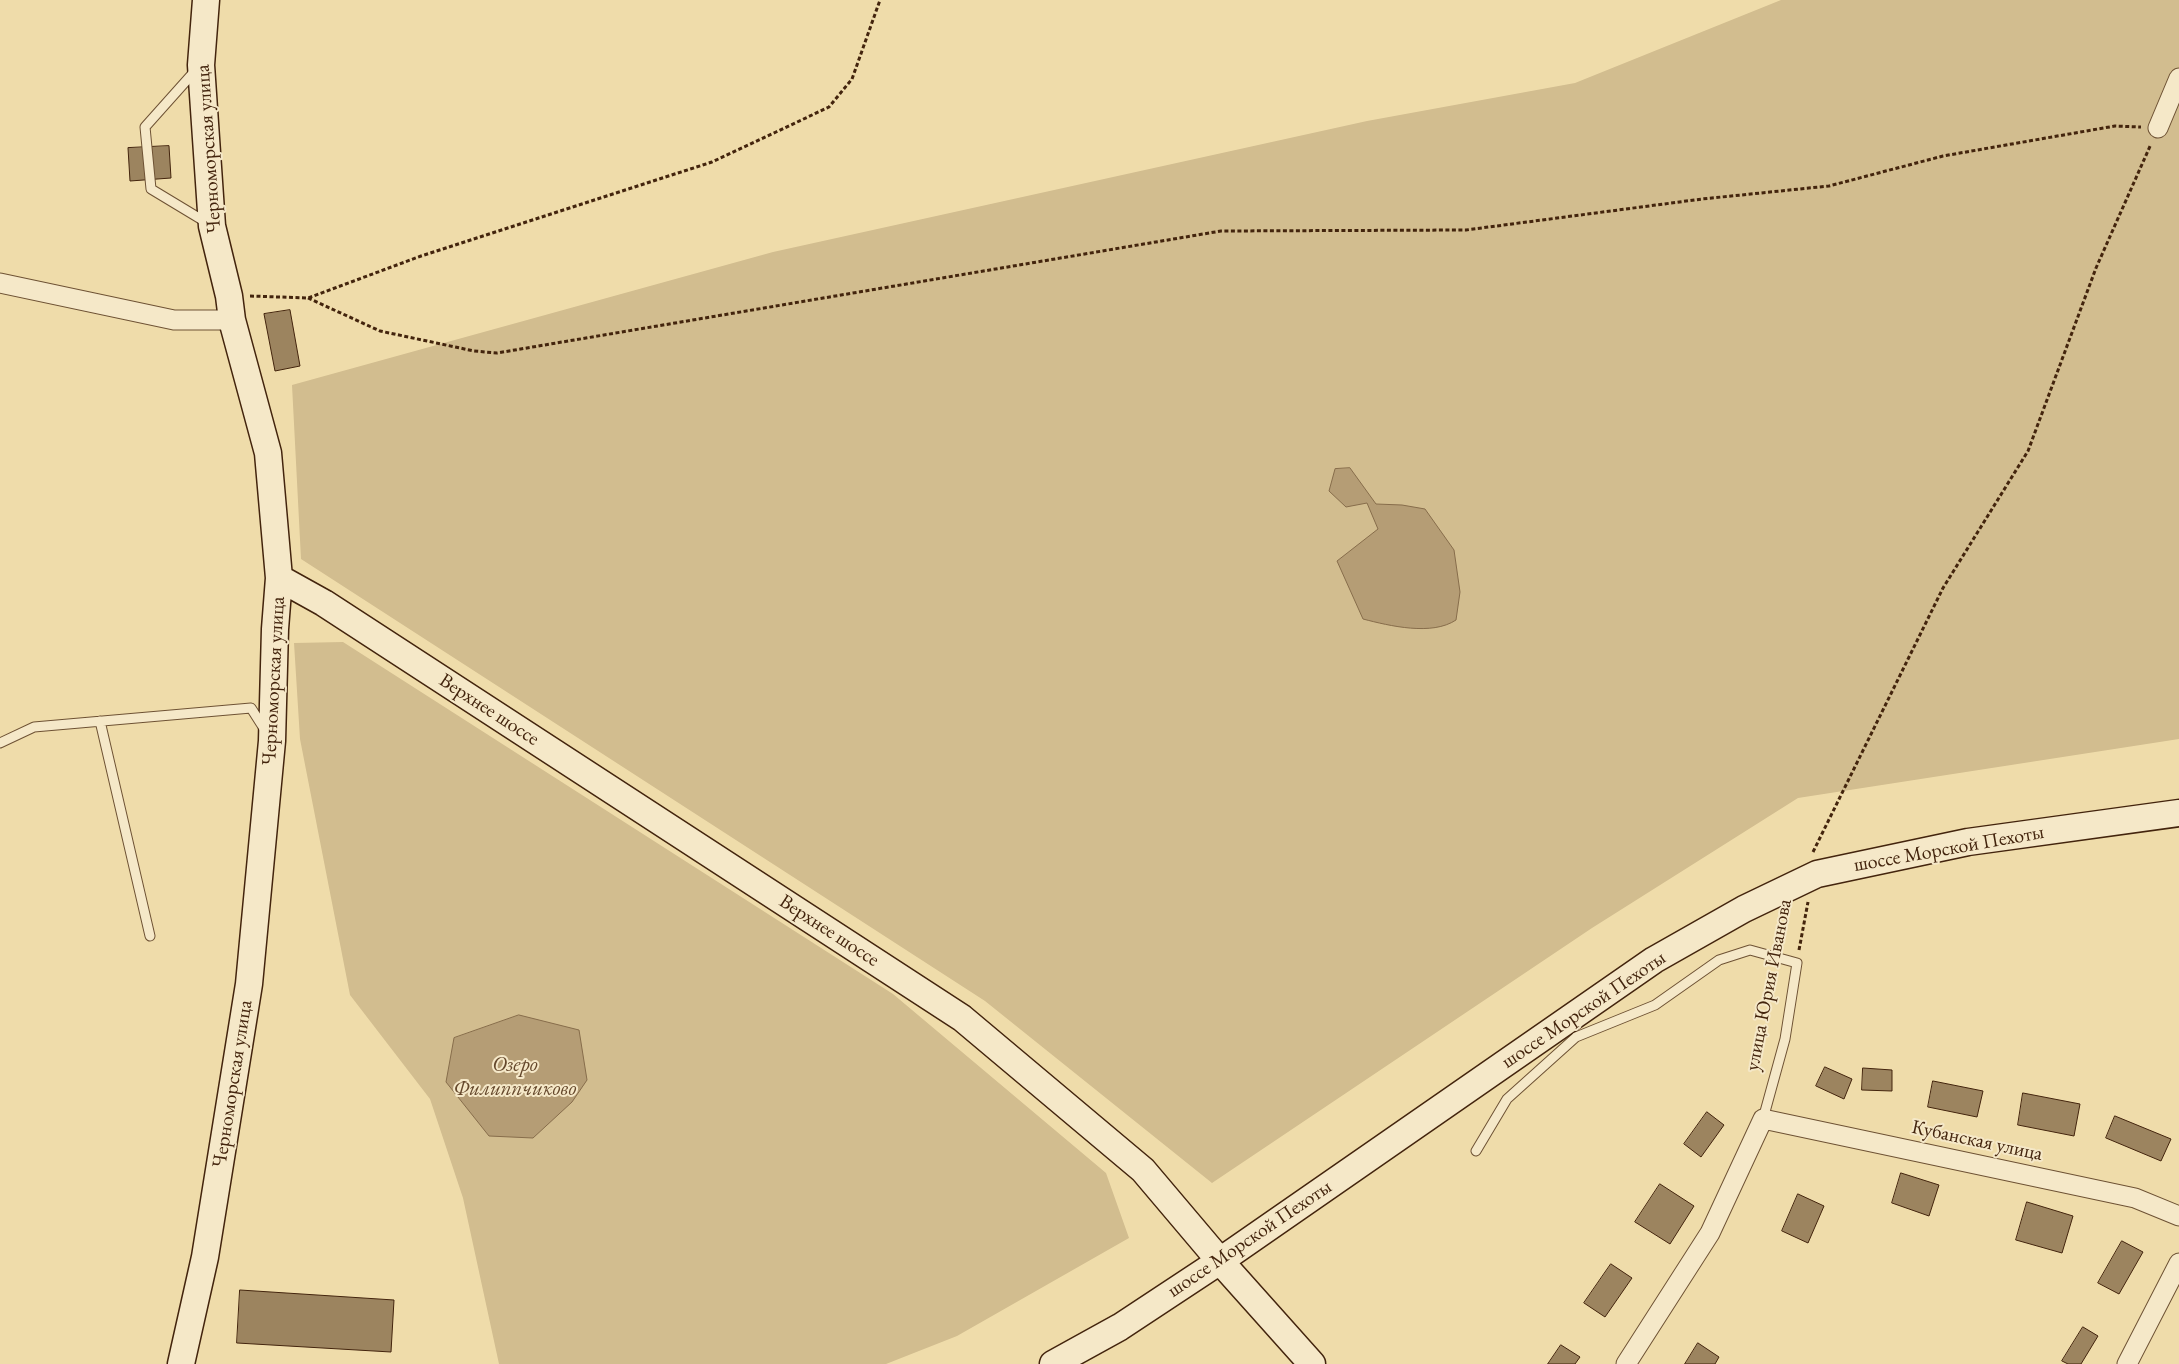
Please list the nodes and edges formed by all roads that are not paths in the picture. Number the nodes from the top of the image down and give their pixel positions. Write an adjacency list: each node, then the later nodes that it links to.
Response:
1 (206, 0): 2 (street, Черноморская улица)
2 (201, 65): 5 (street, Черноморская улица); 5 (lane)
3 (2179, 78): 4 (street)
4 (2158, 128)
5 (212, 226): 7 (street, Черноморская улица)
6 (0, 283): 7 (street)
7 (231, 308): 8 (street, Черноморская улица)
8 (279, 578): 10 (street, Черноморская улица); 17 (street, Верхнее шоссе)
9 (100, 721): 10 (lane); 11 (lane); 13 (lane)
10 (272, 741): 19 (street, Черноморская улица)
11 (0, 743)
12 (2179, 813): 17 (street, шоссе Морской Пехоты)
13 (150, 936)
14 (1763, 1119): 15 (lane, улица Юрия Иванова); 16 (street, Кубанская улица); 22 (street, улица Юрия Иванова)
15 (1476, 1151)
16 (2179, 1216)
17 (1220, 1262): 20 (street, шоссе Морской Пехоты); 21 (street, Верхнее шоссе)
18 (2179, 1263): 23 (street)
19 (181, 1364)
20 (1053, 1364)
21 (1312, 1364)
22 (1626, 1364)
23 (2127, 1364)

